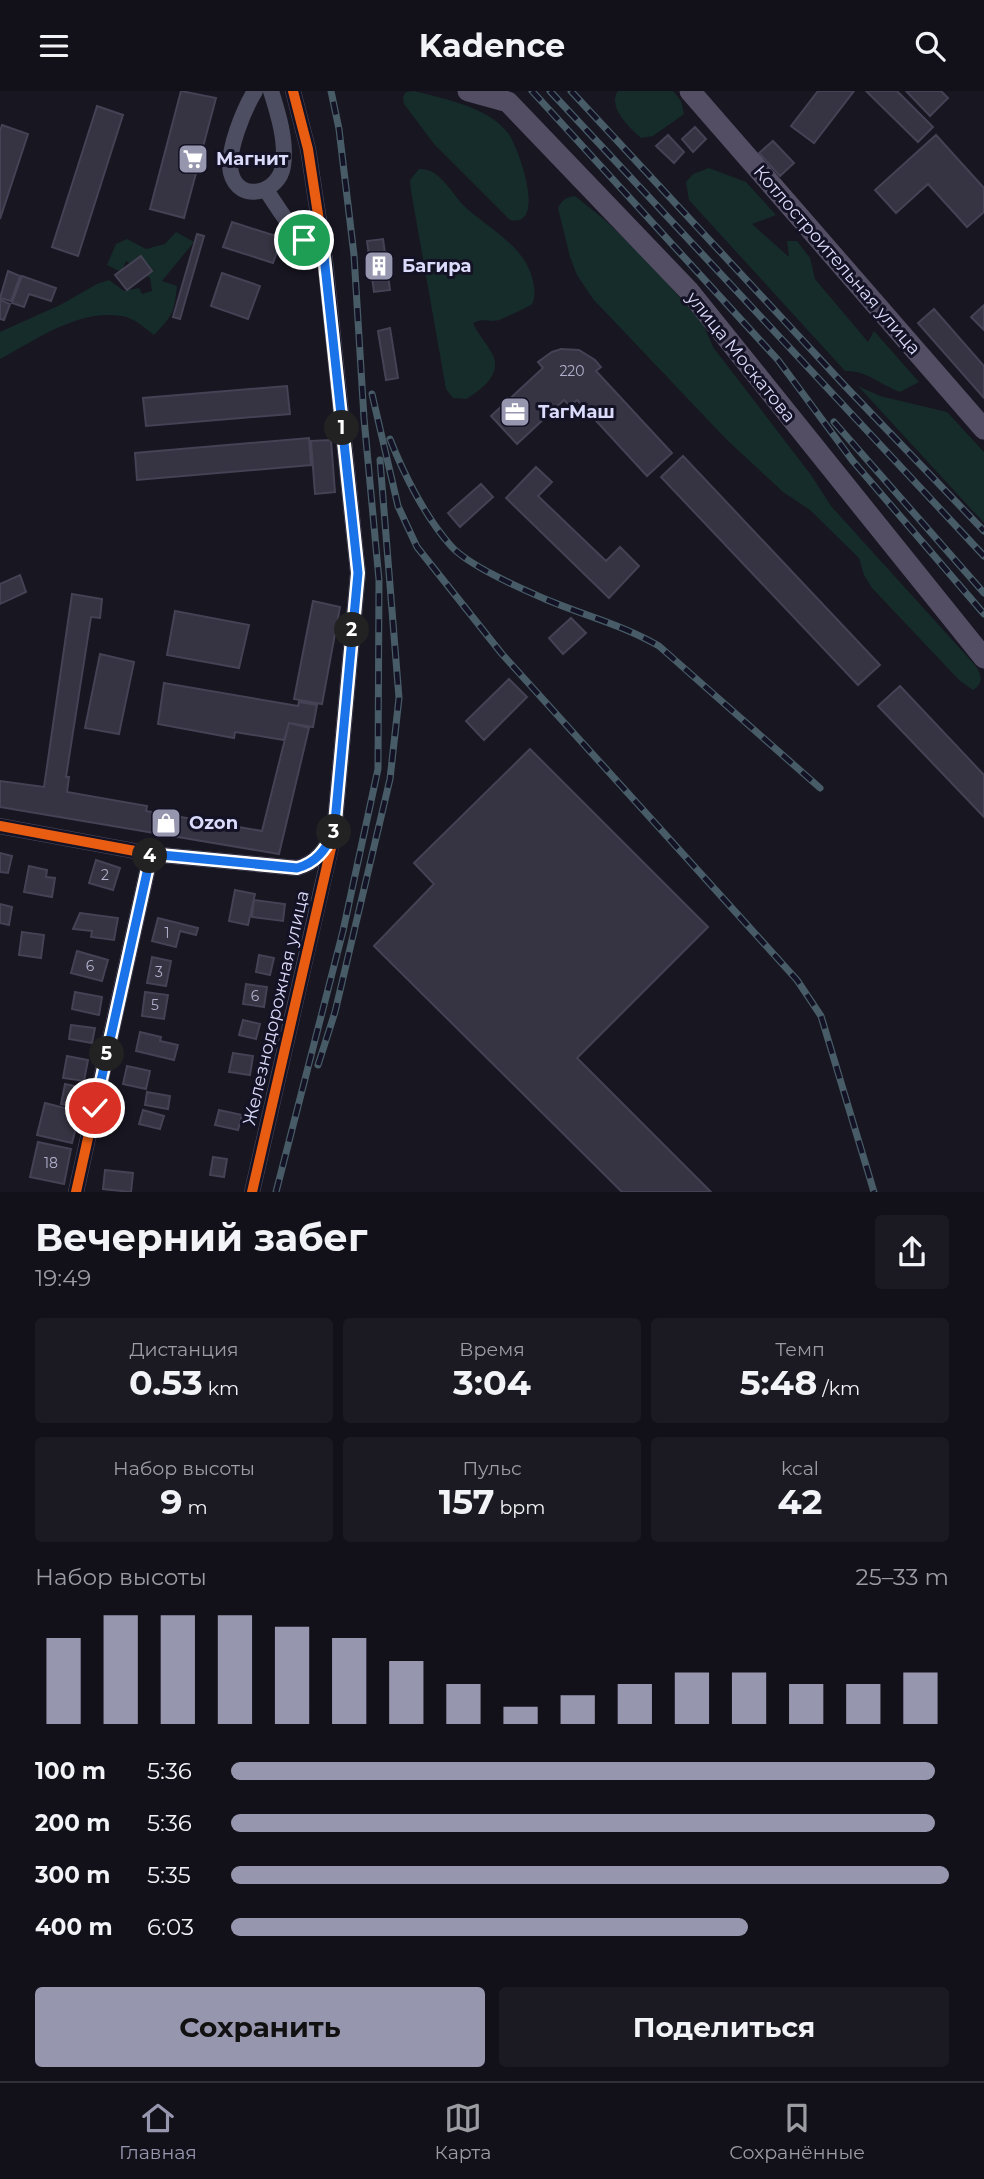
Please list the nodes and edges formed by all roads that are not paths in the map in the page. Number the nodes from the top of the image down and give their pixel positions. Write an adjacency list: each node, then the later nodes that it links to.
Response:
1 (255, 91): 7 (street)
2 (271, 91): 7 (street)
3 (293, 91): 8 (street, Железнодорожная улица)
4 (468, 91): 6 (main road, улица Москатова)
5 (690, 91): 9 (main road, Котлостроительная улица)
6 (514, 96): 10 (main road, улица Москатова)
7 (266, 190): 8 (street)
8 (323, 247): 12 (street, Железнодорожная улица)
9 (984, 429)
10 (984, 659)
11 (0, 826): 13 (street)
12 (334, 833): 13 (street, Железнодорожная улица); 15 (street, Железнодорожная улица)
13 (151, 854): 14 (street)
14 (76, 1192)
15 (253, 1192)

